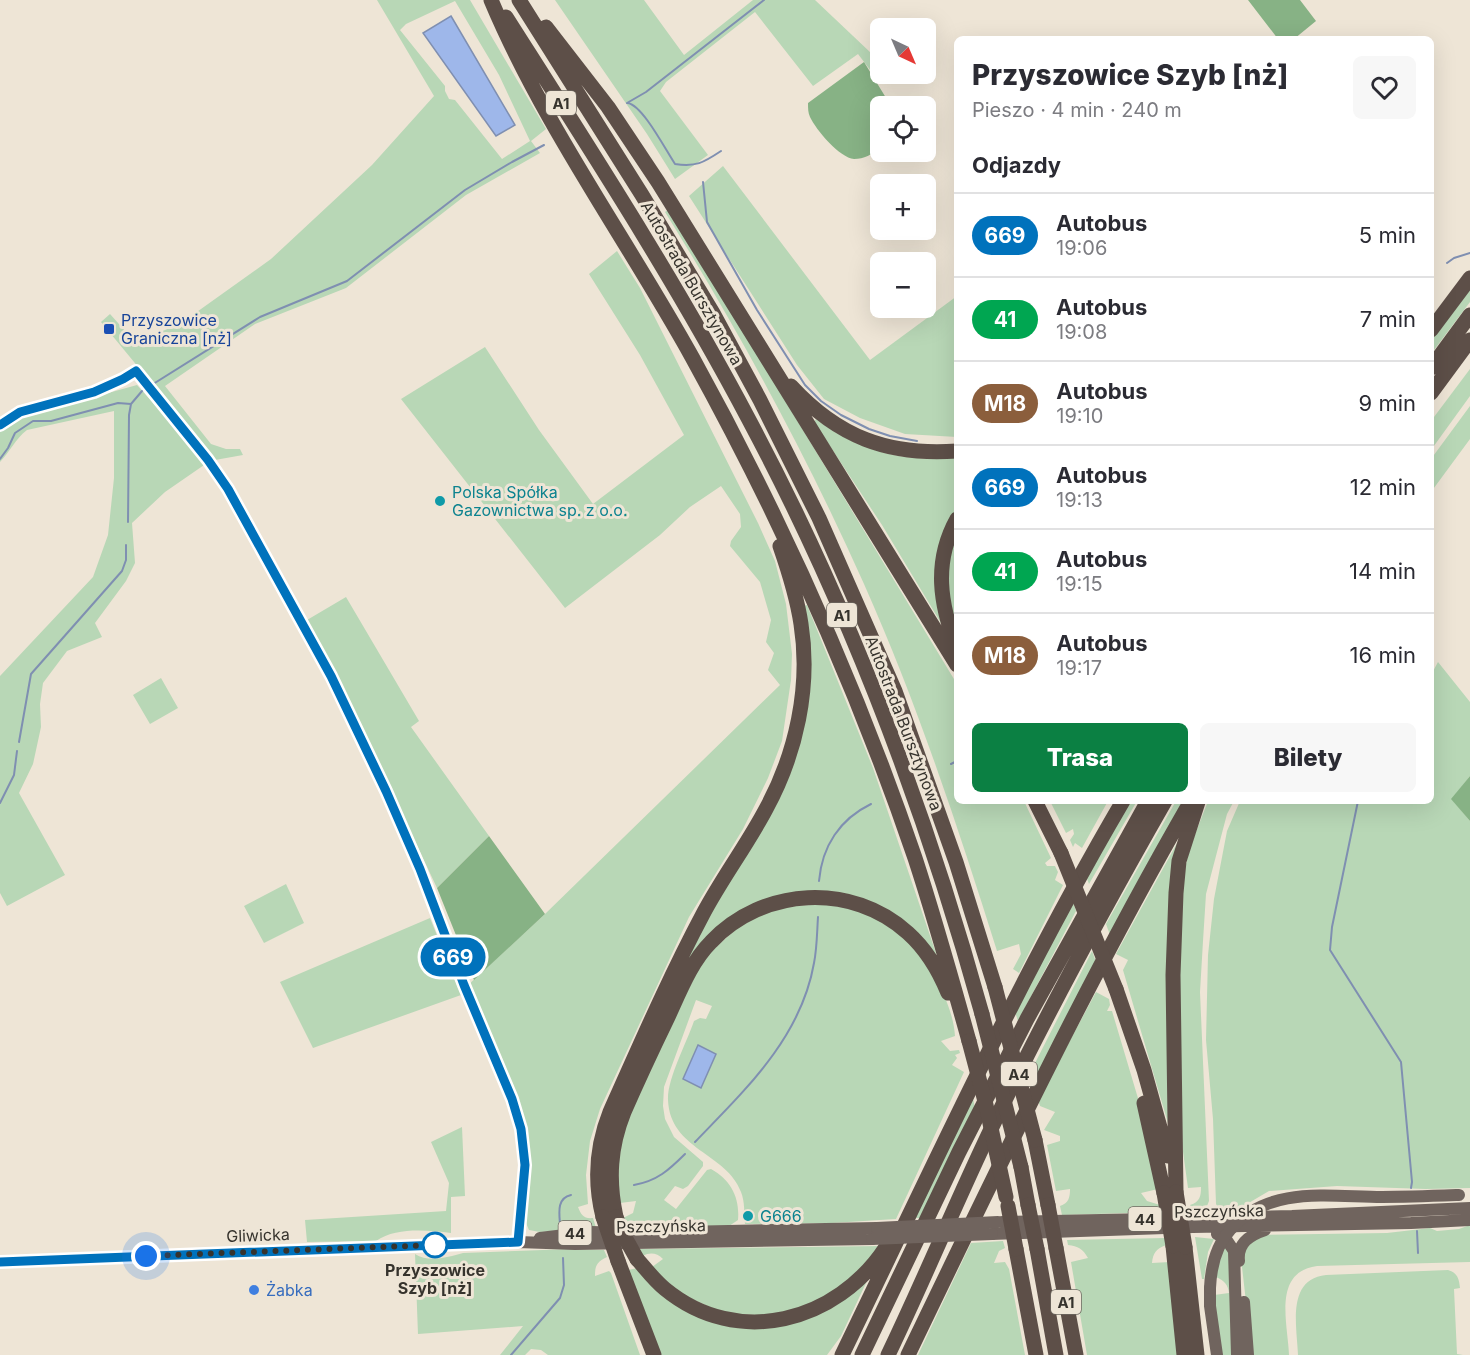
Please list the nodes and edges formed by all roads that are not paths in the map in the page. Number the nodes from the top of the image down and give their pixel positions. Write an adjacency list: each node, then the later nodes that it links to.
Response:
1 (494, 0): 11 (highway); 42 (highway, Autostrada Bursztynowa / A1, bridge)
2 (520, 0): 7 (highway); 43 (highway, Autostrada Bursztynowa / A1, bridge)
3 (1470, 278): 5 (highway)
4 (1470, 315): 8 (highway)
5 (1434, 326)
6 (1470, 340): 9 (highway)
7 (768, 358): 10 (highway); 14 (highway)
8 (1434, 364)
9 (1434, 389)
10 (954, 451)
11 (762, 489): 21 (highway); 26 (highway)
12 (954, 528): 13 (highway)
13 (954, 640)
14 (954, 660)
15 (1036, 804): 22 (highway, bridge)
16 (1121, 804): 24 (highway)
17 (1146, 804): 38 (highway, A4)
18 (1163, 804): 39 (highway, A4)
19 (1189, 804): 40 (highway)
20 (1197, 804): 22 (highway)
21 (969, 1041): 26 (highway); 41 (highway, bridge)
22 (1170, 1192): 32 (highway, bridge)
23 (1465, 1195): 46 (main road, bridge)
24 (915, 1202): 26 (highway, bridge); 34 (highway)
25 (1470, 1208): 30 (main road, Pszczyńska / 44, bridge)
26 (610, 1217): 35 (highway, bridge)
27 (1470, 1220): 29 (main road, Pszczyńska / 44)
28 (1193, 1227): 29 (main road, Pszczyńska / 44); 30 (main road, Pszczyńska / 44, bridge); 47 (main road)
29 (1275, 1227): 48 (main road)
30 (874, 1233): 31 (main road, Pszczyńska / 44)
31 (518, 1242): 33 (main road, Gliwicka / 44)
32 (1179, 1246): 44 (highway); 45 (highway)
33 (0, 1262)
34 (858, 1323): 36 (highway); 37 (highway)
35 (654, 1355)
36 (833, 1355)
37 (842, 1355)
38 (862, 1355)
39 (888, 1355)
40 (908, 1355)
41 (1036, 1355)
42 (1056, 1355)
43 (1076, 1355)
44 (1184, 1355)
45 (1197, 1355)
46 (1217, 1355)
47 (1237, 1355)
48 (1248, 1355)

